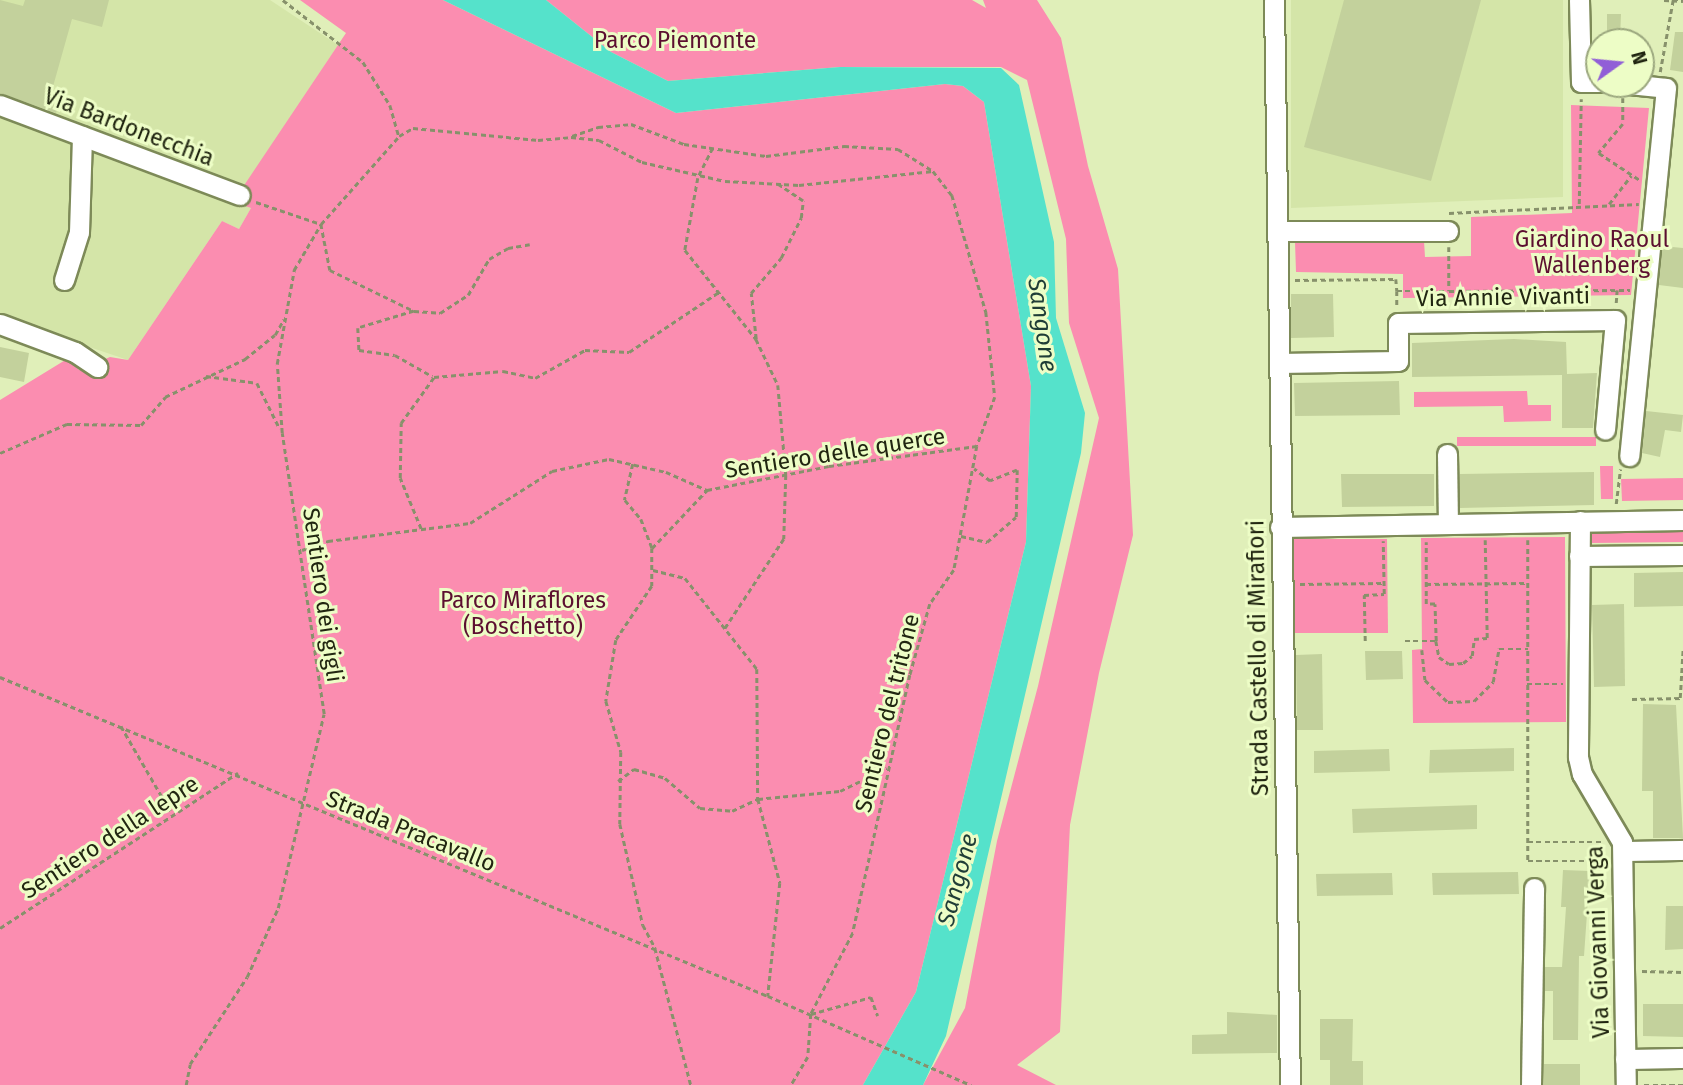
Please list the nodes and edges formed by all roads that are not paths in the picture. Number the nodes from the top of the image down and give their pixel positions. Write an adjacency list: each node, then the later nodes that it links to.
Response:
1 (1274, 0): 8 (street, Strada Castello di Mirafiori)
2 (1579, 0): 3 (street)
3 (1585, 45)
4 (1655, 86): 16 (street)
5 (0, 105): 6 (street, Via Bardonecchia)
6 (82, 136): 7 (street, Via Bardonecchia); 10 (street)
7 (240, 195)
8 (1277, 231): 9 (street); 12 (street, Strada Castello di Mirafiori)
9 (1448, 231)
10 (64, 280)
11 (0, 324): 13 (street)
12 (1279, 363): 14 (street, Via Annie Vivanti); 20 (street, Strada Castello di Mirafiori)
13 (97, 367)
14 (1605, 430)
15 (1447, 454): 19 (street)
16 (1629, 456)
17 (1683, 520): 18 (street)
18 (1580, 522): 19 (street); 22 (street, Via Giovanni Verga)
19 (1448, 524): 20 (street)
20 (1280, 527): 28 (street, Strada Castello di Mirafiori)
21 (1683, 555): 22 (street)
22 (1579, 556): 24 (street, Via Giovanni Verga)
23 (1683, 850): 24 (street)
24 (1622, 852): 27 (street, Via Giovanni Verga)
25 (1534, 888): 29 (street)
26 (1683, 1058): 27 (street)
27 (1625, 1059): 30 (street, Via Giovanni Verga)
28 (1290, 1085)
29 (1531, 1085)
30 (1626, 1085)

